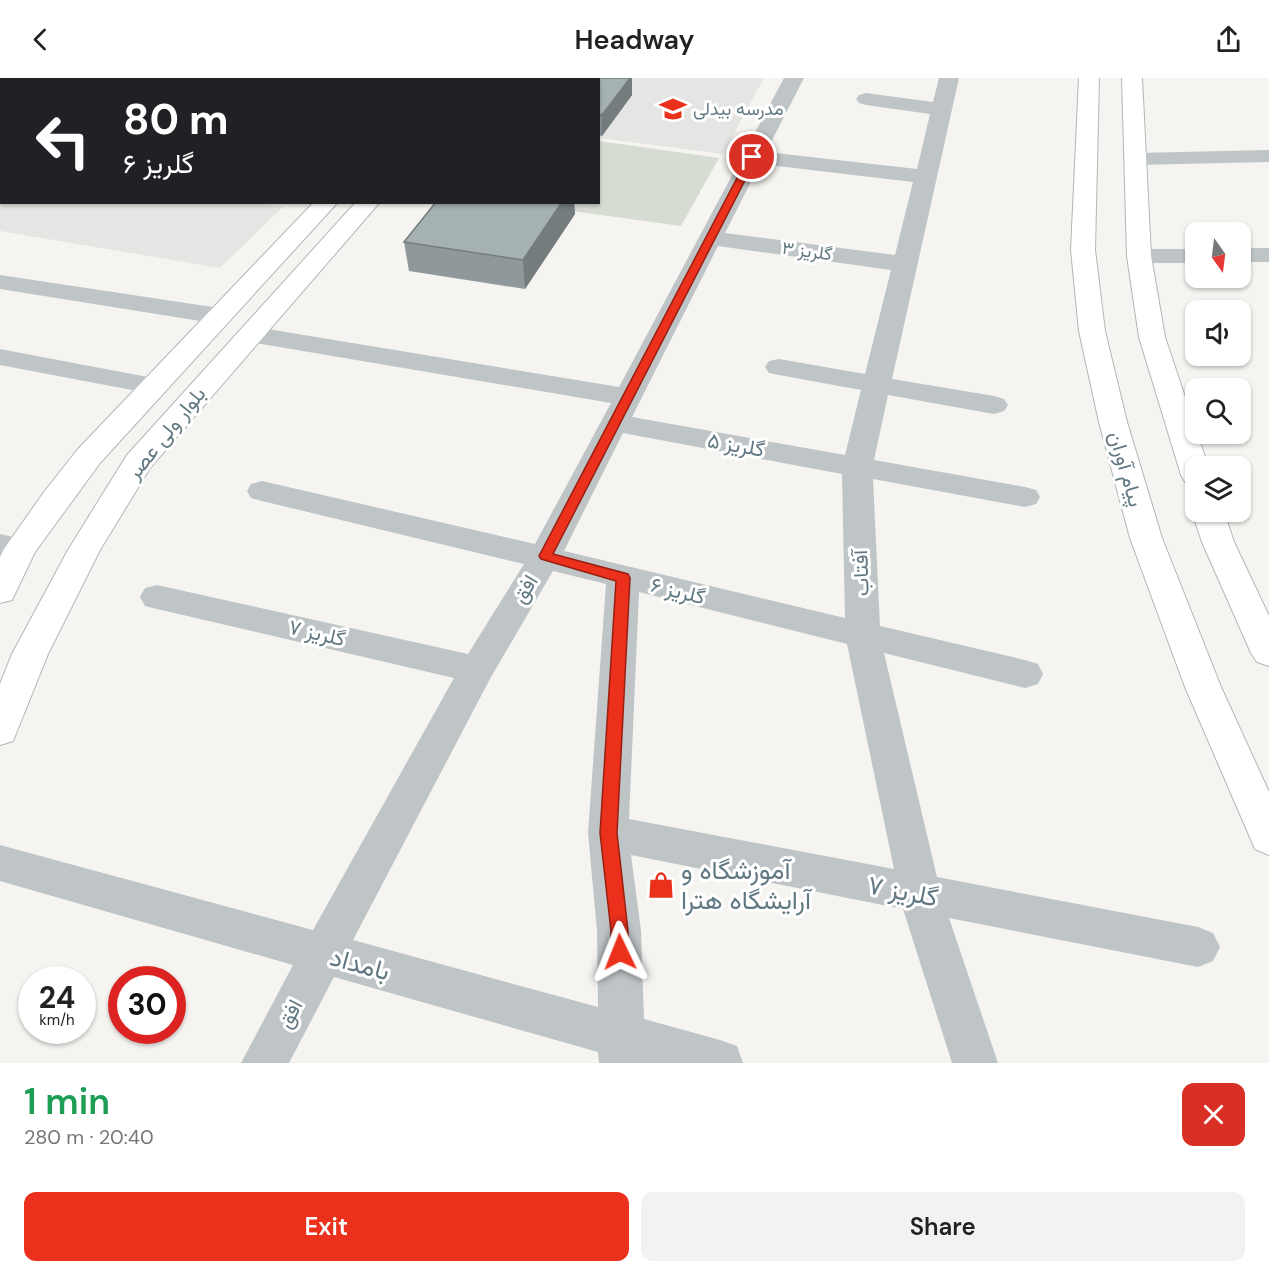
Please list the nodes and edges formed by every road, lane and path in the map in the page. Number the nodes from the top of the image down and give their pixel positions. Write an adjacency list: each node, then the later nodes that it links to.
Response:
1 (794, 78): 7 (street, افق)
2 (1089, 78): 44 (main road, پیام آوران)
3 (1132, 78): 8 (main road)
4 (945, 94): 5 (street); 9 (street, آفتاب)
5 (866, 99)
6 (1269, 156): 8 (street)
7 (752, 157): 9 (street); 12 (street, افق)
8 (1137, 159): 15 (main road)
9 (925, 177): 17 (street, آفتاب)
10 (325, 204): 19 (main road, بلوار ولی عصر)
11 (367, 204): 20 (main road, بلوار ولی عصر)
12 (711, 238): 17 (street, گلریز ۳); 25 (street, افق)
13 (1251, 255): 14 (street)
14 (1269, 255)
15 (1139, 256): 16 (street); 28 (main road)
16 (1185, 256)
17 (904, 264): 23 (street, آفتاب)
18 (0, 282): 19 (street)
19 (219, 316): 24 (main road, بلوار ولی عصر)
20 (250, 334): 25 (street); 42 (main road, بلوار ولی عصر)
21 (0, 357): 24 (street)
22 (779, 367): 23 (street)
23 (875, 384): 26 (street); 29 (street, آفتاب)
24 (153, 386): 33 (main road, بلوار ولی عصر)
25 (628, 397): 27 (street, افق)
26 (994, 405)
27 (615, 423): 29 (street, گلریز ۵); 34 (street, افق)
28 (1190, 456)
29 (857, 467): 31 (street, گلریز ۵); 38 (street, آفتاب)
30 (262, 491): 34 (street, گلریز ۶)
31 (1025, 497)
32 (1211, 522): 39 (main road)
33 (10, 547): 36 (main road, بلوار ولی عصر)
34 (545, 556): 35 (street, گلریز ۶); 40 (street, افق)
35 (623, 578): 38 (street, گلریز ۶); 43 (street)
36 (0, 591)
37 (157, 597): 40 (street, گلریز ۷)
38 (863, 636): 41 (street, گلریز ۶); 46 (street, آفتاب)
39 (1269, 653)
40 (477, 670): 48 (street, افق)
41 (1024, 674)
42 (0, 730)
43 (608, 833): 46 (street, گلریز ۷); 49 (street)
44 (1269, 837)
45 (0, 863): 48 (street, بامداد)
46 (920, 895): 47 (street, گلریز ۷); 52 (street, آفتاب)
47 (1198, 947)
48 (322, 953): 49 (street, بامداد); 50 (street, افق)
49 (621, 1049): 51 (street, بامداد)
50 (264, 1063)
51 (720, 1063)
52 (975, 1063)

